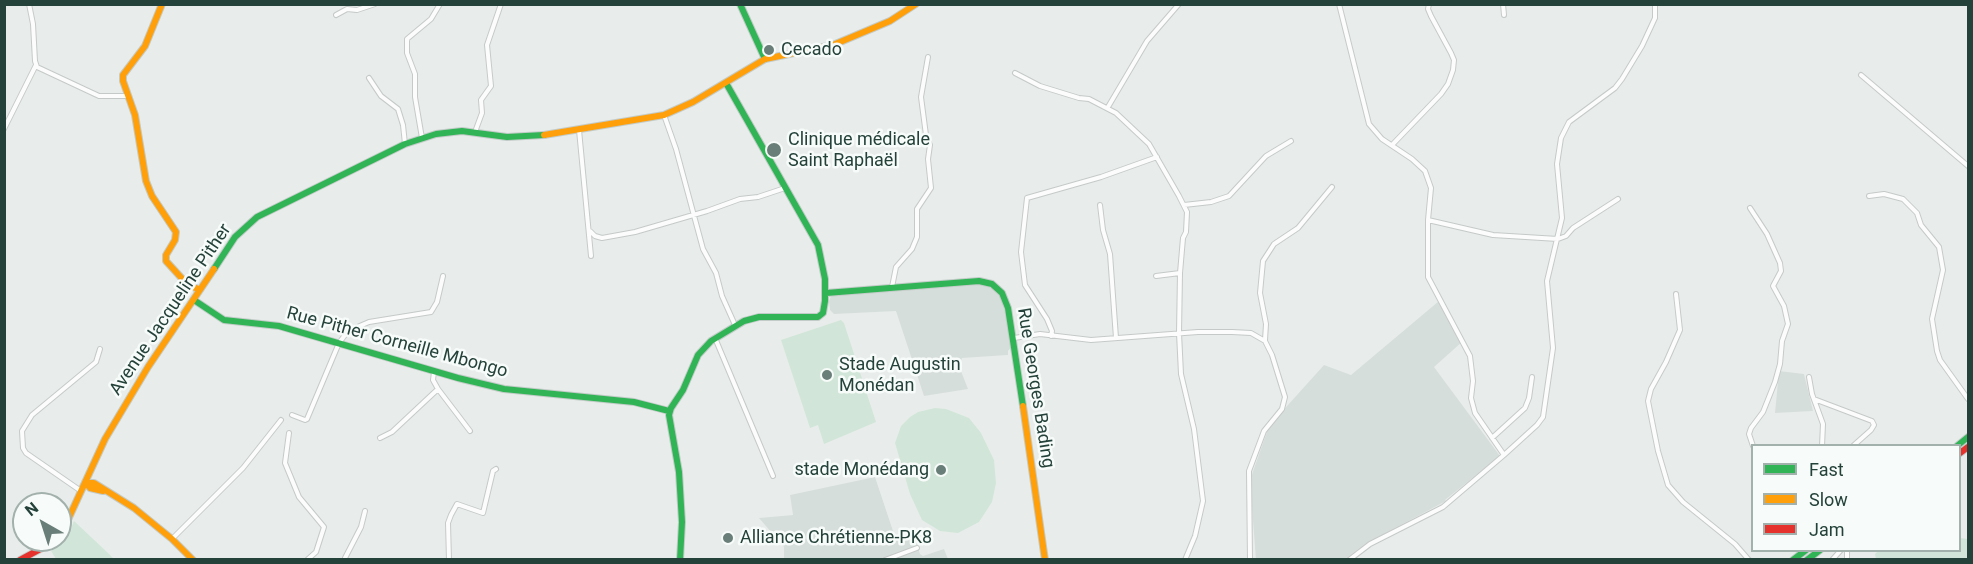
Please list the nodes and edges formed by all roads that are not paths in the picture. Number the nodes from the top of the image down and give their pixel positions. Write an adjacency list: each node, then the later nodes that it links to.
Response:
1 (29, 4): 17 (street)
2 (162, 4): 22 (main road)
3 (375, 4): 13 (street)
4 (440, 4): 28 (street)
5 (501, 4): 27 (street)
6 (740, 4): 16 (main road)
7 (916, 4): 16 (main road, Avenue Jacqueline Pither)
8 (1179, 4): 23 (street)
9 (1339, 4): 31 (street)
10 (1503, 4): 14 (street)
11 (1654, 4): 44 (street)
12 (1428, 6): 31 (street)
13 (336, 15)
14 (1504, 15)
15 (928, 57): 49 (street)
16 (765, 59): 21 (main road, Avenue Jacqueline Pither)
17 (36, 65): 22 (street); 25 (street)
18 (1015, 73): 23 (street)
19 (1861, 75): 33 (street)
20 (369, 78): 30 (street)
21 (726, 83): 24 (main road, Avenue Jacqueline Pither); 35 (main road)
22 (128, 96): 50 (main road)
23 (1108, 107): 32 (street)
24 (664, 115): 26 (main road, Avenue Jacqueline Pither); 41 (street)
25 (4, 129)
26 (579, 130): 27 (main road, Avenue Jacqueline Pither); 43 (street)
27 (475, 132): 28 (main road, Avenue Jacqueline Pither)
28 (422, 138): 30 (main road, Avenue Jacqueline Pither)
29 (1291, 141): 39 (street)
30 (405, 144): 50 (main road, Avenue Jacqueline Pither)
31 (1392, 145): 42 (street)
32 (1157, 157): 39 (street); 56 (street)
33 (1968, 166)
34 (1332, 187): 60 (street)
35 (785, 188): 41 (street); 51 (main road)
36 (1869, 196): 68 (street)
37 (1618, 199): 44 (street)
38 (1100, 205): 59 (street)
39 (1184, 205): 46 (street)
40 (1750, 208): 77 (street)
41 (694, 215): 43 (street); 54 (street)
42 (1428, 220): 44 (street); 76 (street)
43 (590, 231): 45 (street)
44 (1558, 239): 81 (street)
45 (591, 256)
46 (1180, 273): 48 (street); 55 (street)
47 (443, 276): 61 (street)
48 (1156, 276)
49 (892, 287): 51 (main road, Rue Georges Bading); 58 (main road, Rue Georges Bading)
50 (200, 290): 53 (main road, Avenue Jacqueline Pither)
51 (826, 292): 54 (main road)
52 (1676, 294): 105 (street)
53 (194, 300): 61 (main road, Rue Pither Corneille Mbongo); 82 (main road, Avenue Jacqueline Pither)
54 (735, 325): 57 (main road)
55 (1179, 333): 59 (street); 60 (street); 102 (street)
56 (1051, 336): 58 (street); 59 (street)
57 (715, 338): 69 (main road); 84 (street)
58 (1014, 338): 101 (main road, Rue Georges Bading)
59 (1116, 338)
60 (1265, 340): 103 (street)
61 (339, 343): 63 (main road, Rue Pither Corneille Mbongo); 70 (street)
62 (100, 350): 87 (street)
63 (434, 372): 66 (street); 69 (main road, Rue Pither Corneille Mbongo)
64 (1532, 377): 76 (street)
65 (1809, 377): 67 (street)
66 (438, 389): 72 (street); 75 (street)
67 (1814, 399): 78 (street); 79 (street)
68 (1968, 399)
69 (669, 411): 99 (main road)
70 (292, 415)
71 (281, 420): 91 (street)
72 (470, 431)
73 (289, 433): 96 (street)
74 (1968, 437): 80 (main road)
75 (380, 438)
76 (1492, 438): 81 (street)
77 (1752, 444)
78 (1822, 444)
79 (1855, 444)
80 (1963, 449)
81 (1504, 455): 104 (street)
82 (92, 468): 85 (main road, Avenue Jacqueline Pither); 86 (main road)
83 (496, 469): 98 (street)
84 (773, 476)
85 (86, 483): 86 (main road); 87 (main road, Avenue Jacqueline Pither)
86 (98, 488): 88 (main road); 91 (main road)
87 (82, 492): 88 (main road, Avenue Jacqueline Pither)
88 (79, 499): 90 (main road, Avenue Jacqueline Pither)
89 (365, 511): 97 (street)
90 (72, 512)
91 (172, 539): 95 (main road)
92 (917, 548): 100 (street)
93 (34, 552): 94 (main road)
94 (20, 560)
95 (193, 560)
96 (307, 560)
97 (346, 560)
98 (449, 560)
99 (680, 560)
100 (885, 560)
101 (1045, 560)
102 (1185, 560)
103 (1250, 560)
104 (1349, 560)
105 (1749, 560)

